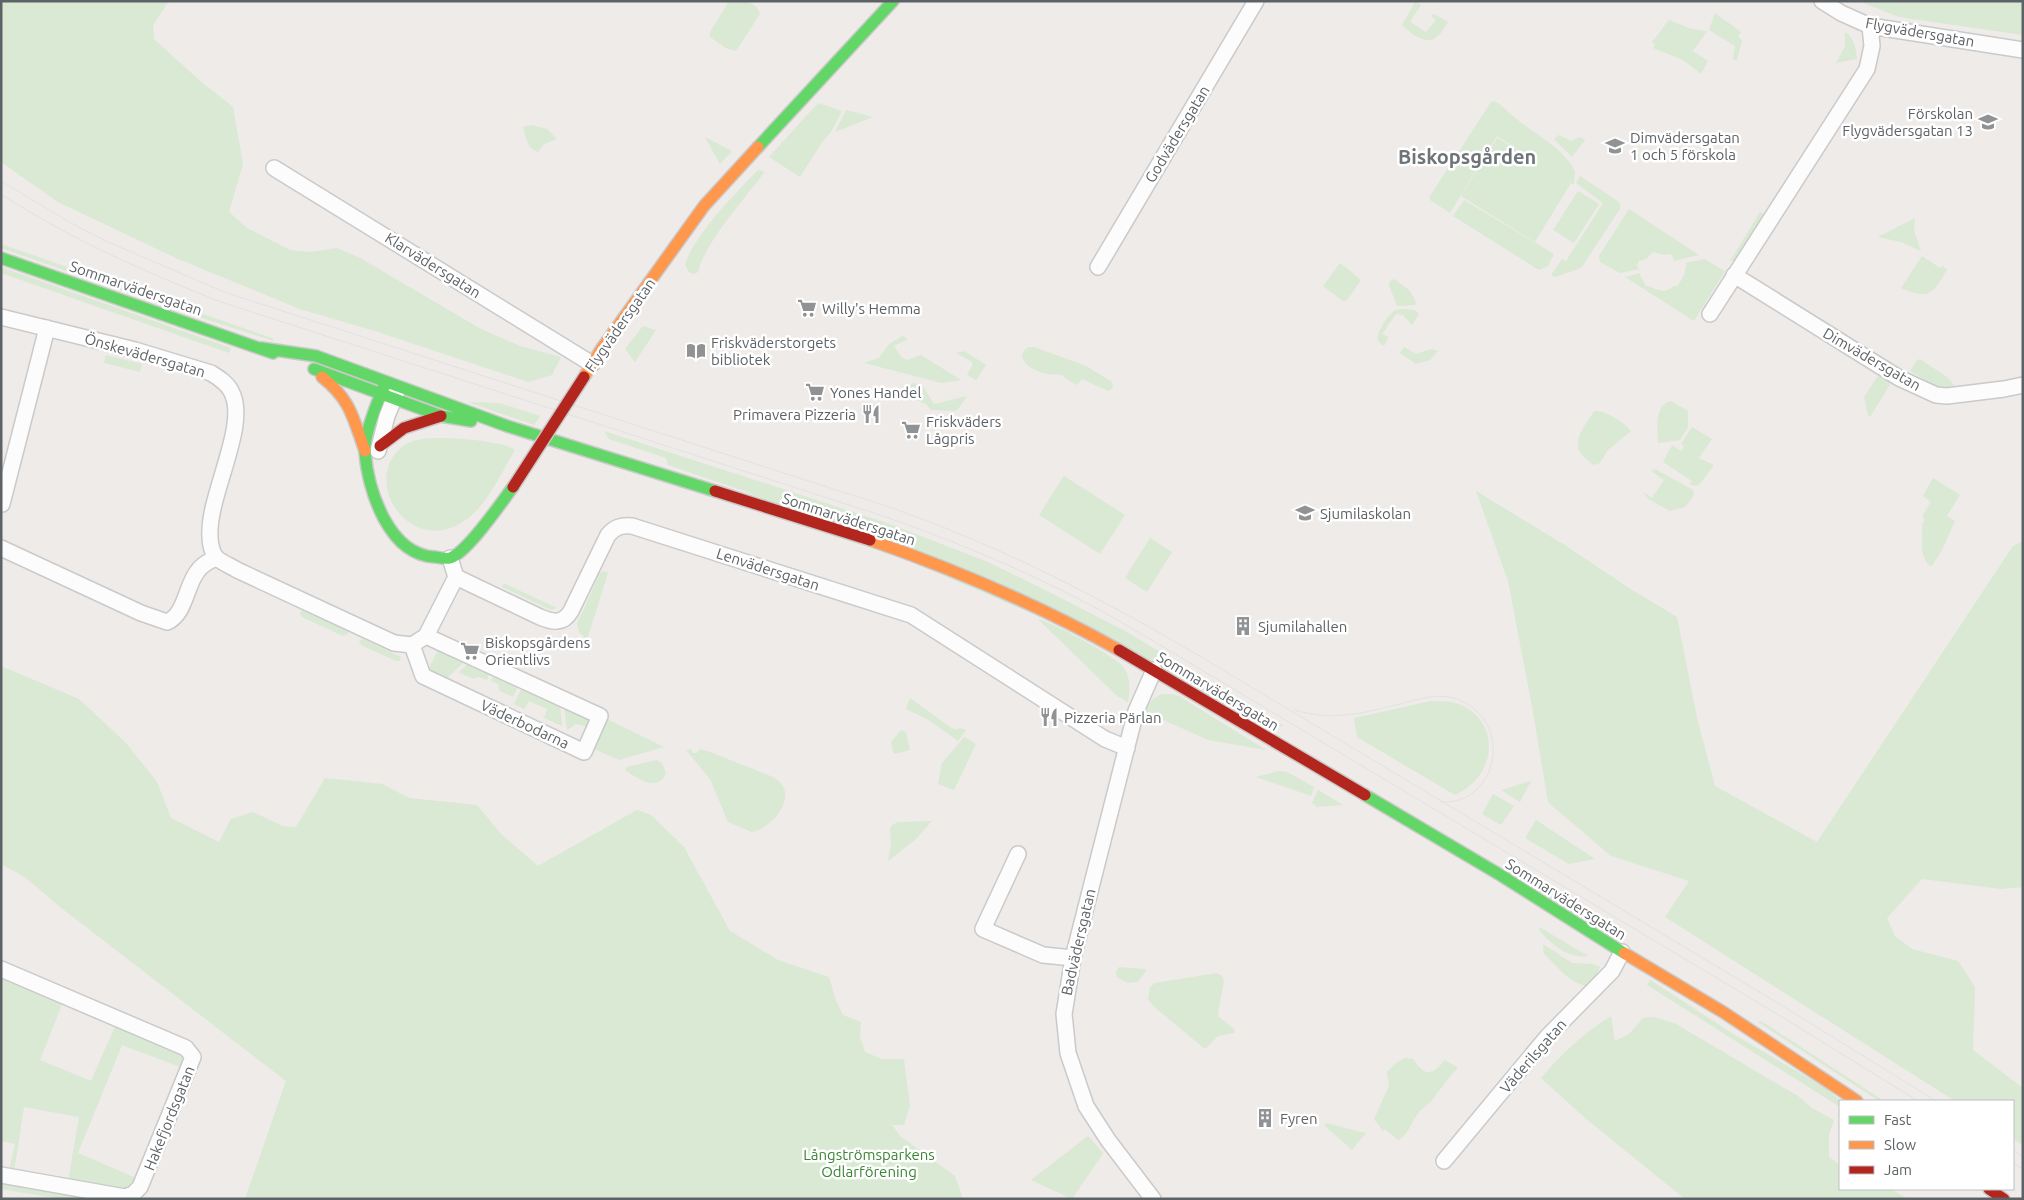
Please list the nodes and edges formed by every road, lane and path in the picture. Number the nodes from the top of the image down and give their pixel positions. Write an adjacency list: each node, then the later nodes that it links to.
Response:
1 (1256, 1): 8 (street, Godvädersgatan)
2 (1822, 1): 4 (street, Flygvädersgatan)
3 (888, 3): 15 (street, Flygvädersgatan)
4 (1870, 26): 5 (street, Flygvädersgatan); 9 (street)
5 (2023, 50)
6 (274, 168): 15 (street, Klarvädersgatan)
7 (1, 258): 13 (street, Sommarvädersgatan)
8 (1098, 267)
9 (1734, 275): 10 (street); 16 (street, Dimvädersgatan)
10 (1710, 314)
11 (1, 317): 12 (street, Önskevädersgatan)
12 (47, 328): 23 (street); 25 (street, Önskevädersgatan)
13 (261, 348): 14 (street, Sommarvädersgatan); 17 (street, Sommarvädersgatan)
14 (308, 367): 17 (street, Sommarvädersgatan); 21 (street)
15 (588, 371): 26 (street, Flygvädersgatan, bridge)
16 (2023, 385)
17 (390, 390): 18 (street, Sommarvädersgatan); 19 (street, Sommarvädersgatan); 20 (street); 21 (street)
18 (441, 416): 19 (street, Sommarvädersgatan); 20 (street)
19 (507, 426): 30 (street, Sommarvädersgatan)
20 (380, 446): 22 (street)
21 (365, 451): 22 (street)
22 (369, 470): 26 (street)
23 (2, 504)
24 (1, 548): 25 (street)
25 (216, 558): 29 (street)
26 (450, 558): 27 (street)
27 (456, 577): 28 (street); 31 (street, Lenvädersgatan)
28 (426, 636): 29 (street); 29 (street, Väderbodarna)
29 (412, 645)
30 (1154, 670): 31 (street, Badvädersgatan); 33 (street, Sommarvädersgatan)
31 (1127, 748): 34 (street, Badvädersgatan)
32 (1018, 854): 34 (street)
33 (1622, 952): 36 (street, Sommarvädersgatan); 37 (street, Väderilsgatan)
34 (1073, 958): 40 (street, Badvädersgatan)
35 (1, 969): 38 (street, Hakefjordsgatan)
36 (1855, 1100)
37 (1444, 1161)
38 (1, 1175)
39 (1990, 1190): 41 (street)
40 (1152, 1199)
41 (2004, 1199)

